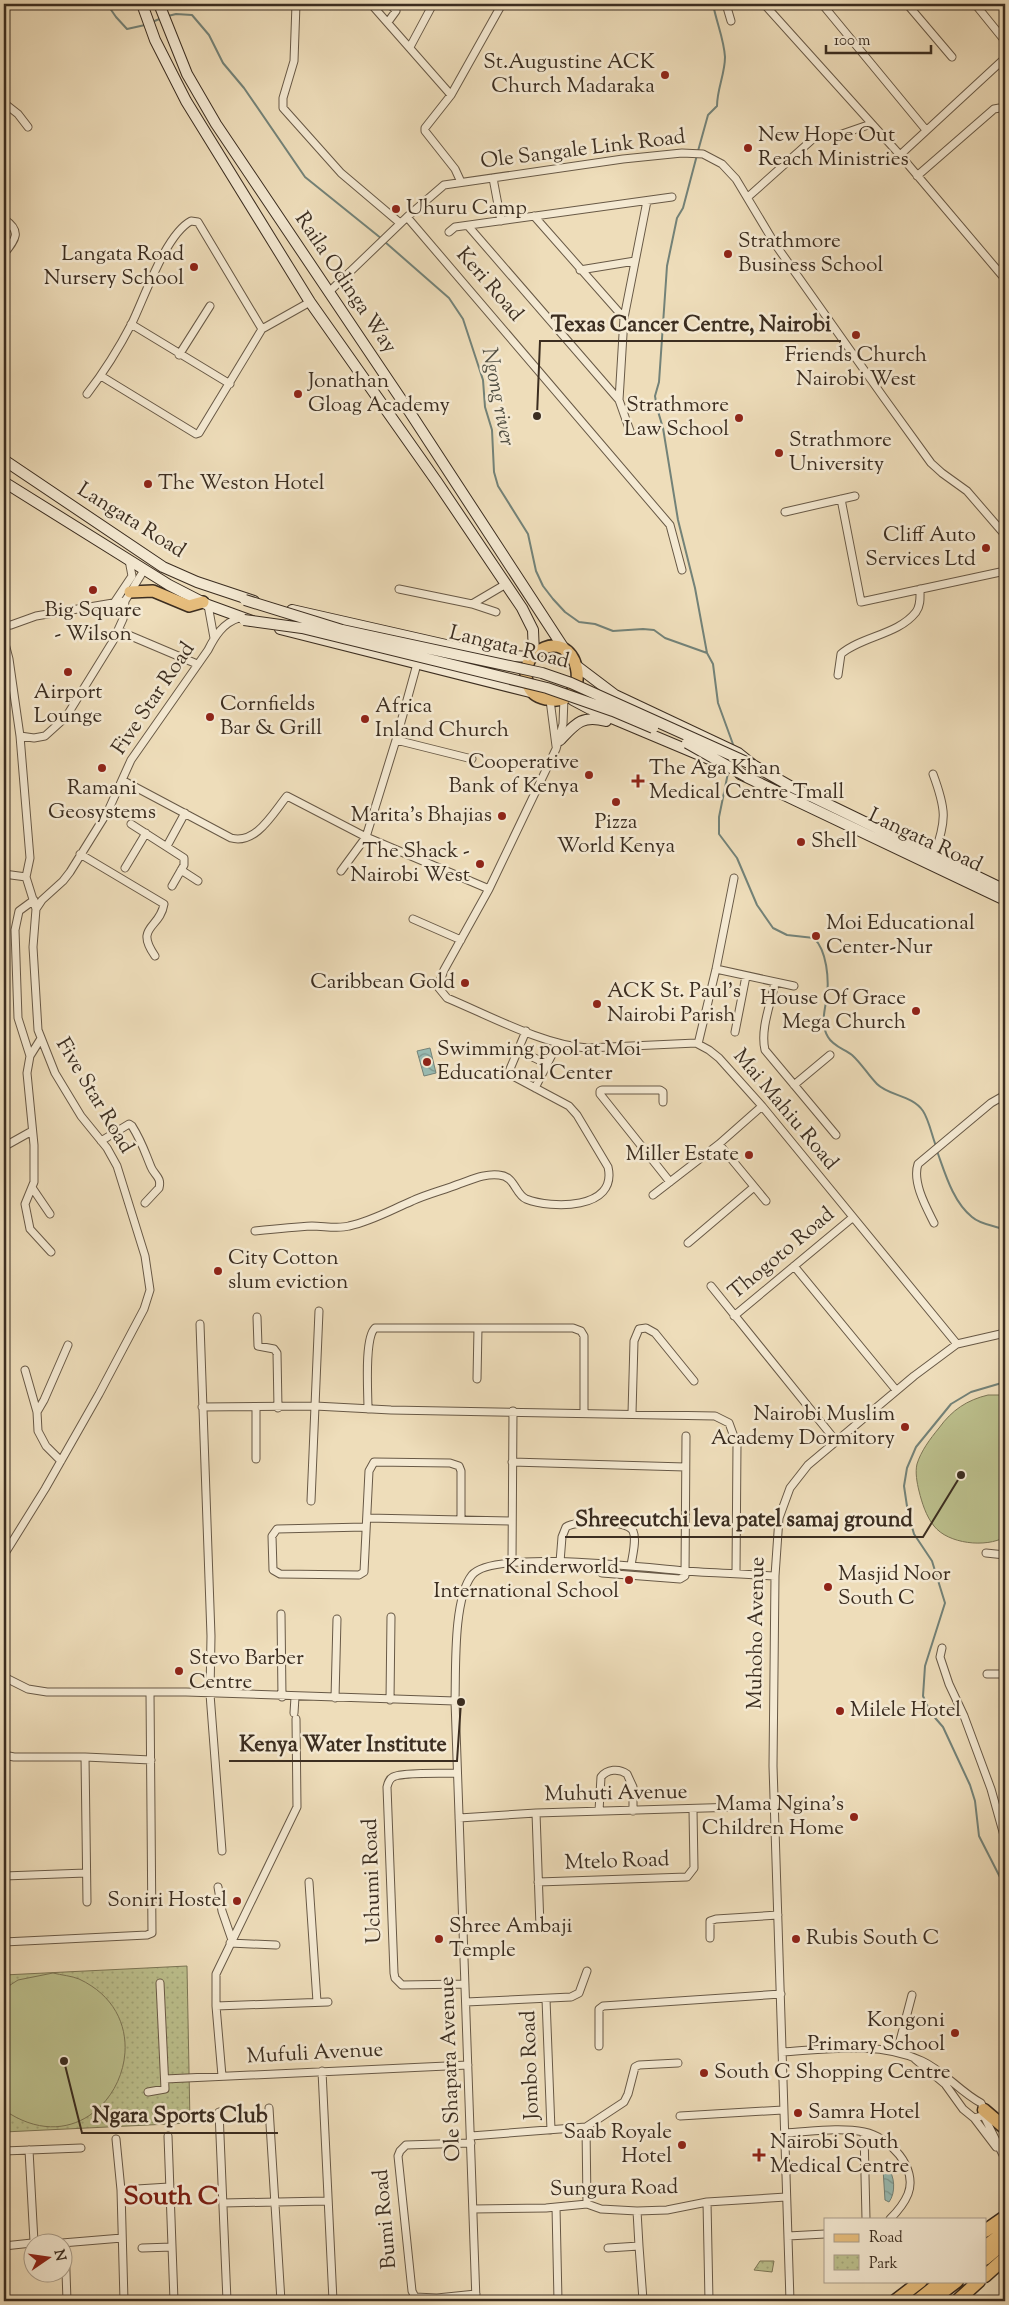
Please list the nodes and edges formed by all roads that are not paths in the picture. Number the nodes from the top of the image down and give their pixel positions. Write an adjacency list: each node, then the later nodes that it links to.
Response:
1 (142, 4): 30 (main road, Raila Odinga Way)
2 (296, 4): 38 (street)
3 (371, 4): 14 (street)
4 (390, 4): 14 (street)
5 (433, 4): 16 (street)
6 (502, 4): 19 (street)
7 (726, 4): 13 (street)
8 (764, 4): 22 (street)
9 (822, 4): 24 (street)
10 (907, 4): 17 (street)
11 (975, 4): 15 (street)
12 (160, 8): 26 (main road, Raila Odinga Way)
13 (731, 21)
14 (388, 22): 16 (street)
15 (1005, 41)
16 (410, 47): 19 (street)
17 (952, 57)
18 (1005, 58): 24 (street)
19 (451, 95): 29 (street)
20 (4, 104): 23 (street)
21 (1005, 107): 27 (street)
22 (871, 124): 25 (street); 32 (street)
23 (28, 127)
24 (926, 130): 25 (street)
25 (900, 155): 27 (street)
26 (251, 176): 30 (main road); 45 (main road, Raila Odinga Way)
27 (917, 176): 44 (street)
28 (494, 178): 29 (street, Ole Sangale Link Road); 32 (street, Ole Sangale Link Road); 37 (street)
29 (461, 182): 35 (street, Ole Sangale Link Road)
30 (239, 186): 46 (main road, Raila Odinga Way)
31 (672, 197): 33 (street)
32 (748, 197): 64 (street)
33 (647, 201): 34 (street); 42 (street)
34 (534, 216): 37 (street); 43 (street)
35 (406, 217): 38 (street, Ole Sangale Link Road); 67 (street, Keri Road)
36 (4, 219): 41 (street)
37 (501, 221): 39 (street)
38 (400, 223): 45 (street, Ole Sangale Link Road)
39 (469, 227): 40 (street); 55 (street)
40 (449, 232)
41 (4, 254)
42 (635, 261): 43 (street); 48 (street)
43 (580, 270): 48 (street)
44 (1005, 279)
45 (329, 292): 56 (main road, Raila Odinga Way)
46 (310, 302): 50 (street); 57 (main road, Raila Odinga Way)
47 (210, 306): 51 (street)
48 (624, 318): 55 (street)
49 (132, 324): 50 (street); 51 (street); 52 (street)
50 (262, 330): 53 (street)
51 (179, 355): 53 (street)
52 (101, 376): 53 (street); 54 (street)
53 (230, 384)
54 (87, 394)
55 (619, 400): 58 (street)
56 (409, 411): 57 (main road); 84 (main road, Raila Odinga Way)
57 (395, 422): 69 (main road, Raila Odinga Way)
58 (630, 431)
59 (4, 460): 73 (main road, Langata Road)
60 (4, 482): 65 (main road, Langata Road)
61 (855, 496): 62 (street)
62 (840, 499): 63 (street); 71 (street)
63 (785, 512)
64 (1005, 535)
65 (129, 560): 66 (main road, Langata Road); 74 (street)
66 (144, 570): 72 (street); 75 (main road, Langata Road)
67 (682, 570)
68 (1005, 570): 71 (street)
69 (506, 584): 76 (street); 85 (main road, Raila Odinga Way)
70 (399, 589): 76 (street)
71 (920, 589): 89 (street)
72 (128, 597): 74 (street); 75 (main road); 80 (street)
73 (245, 600): 85 (main road, Langata Road); 97 (main road, Langata Road, bridge)
74 (114, 603): 79 (street)
75 (205, 604): 78 (main road, Langata Road); 82 (street)
76 (472, 604): 77 (street)
77 (496, 612)
78 (242, 619): 82 (street, Five Star Road); 87 (main road, Langata Road); 100 (main road, Langata Road, bridge)
79 (8, 626): 81 (street)
80 (119, 631): 86 (street); 94 (street)
81 (4, 635)
82 (214, 638): 86 (street, Five Star Road)
83 (4, 640): 94 (street)
84 (565, 650): 85 (main road); 88 (main road)
85 (532, 655): 90 (main road)
86 (197, 664): 101 (street, Five Star Road)
87 (417, 664): 90 (main road, Langata Road); 95 (street)
88 (578, 667): 91 (main road); 97 (main road, Langata Road)
89 (838, 675)
90 (534, 693): 92 (main road)
91 (565, 697): 92 (main road); 93 (main road, Langata Road); 96 (street)
92 (550, 700): 96 (street)
93 (641, 730): 96 (main road); 100 (main road, Langata Road)
94 (20, 736): 113 (street)
95 (396, 740): 98 (street); 105 (street)
96 (558, 745): 117 (street)
97 (737, 754): 108 (main road, Langata Road)
98 (472, 759)
99 (933, 774): 108 (street)
100 (747, 777): 120 (main road, Langata Road)
101 (122, 780): 102 (street); 107 (street, Five Star Road)
102 (186, 813): 105 (street); 106 (street)
103 (131, 824): 104 (street)
104 (146, 833): 106 (street); 109 (street)
105 (366, 837): 111 (street); 117 (street)
106 (167, 846): 110 (street)
107 (80, 854): 121 (street, Five Star Road); 124 (street)
108 (934, 855): 118 (main road, Langata Road)
109 (125, 868)
110 (181, 870): 115 (street); 116 (street)
111 (341, 871)
112 (4, 874): 113 (street)
113 (26, 877): 119 (street)
114 (734, 878): 125 (street)
115 (198, 881)
116 (172, 886)
117 (490, 889): 123 (street)
118 (1005, 890)
119 (34, 900): 121 (street); 136 (street)
120 (1005, 900)
121 (36, 909): 131 (street, Five Star Road)
122 (413, 919): 123 (street)
123 (461, 940): 129 (street)
124 (154, 956)
125 (716, 968): 126 (street); 133 (street)
126 (746, 976): 127 (street); 130 (street)
127 (776, 983): 128 (street); 138 (street)
128 (794, 986)
129 (526, 1030): 132 (street); 134 (street)
130 (735, 1032)
131 (40, 1040): 136 (street); 145 (street, Five Star Road)
132 (558, 1043): 133 (street); 137 (street)
133 (698, 1044): 142 (street, Mai Mahiu Road)
134 (518, 1050): 137 (street); 139 (street)
135 (830, 1055): 138 (street)
136 (30, 1056): 143 (street)
137 (547, 1064): 139 (street)
138 (794, 1085): 144 (street)
139 (535, 1088): 157 (street)
140 (1004, 1099): 156 (street)
141 (663, 1102): 148 (street)
142 (762, 1106): 146 (street); 155 (street, Mai Mahiu Road)
143 (32, 1131): 147 (street); 150 (street)
144 (836, 1135)
145 (101, 1141): 153 (street); 186 (street, Five Star Road)
146 (719, 1144): 148 (street); 149 (street)
147 (7, 1145)
148 (670, 1182): 151 (street)
149 (754, 1187): 152 (street); 158 (street)
150 (33, 1189): 154 (street); 159 (street)
151 (653, 1195)
152 (766, 1200)
153 (145, 1203)
154 (50, 1214)
155 (852, 1218): 160 (street, Thogoto Road); 168 (street, Mai Mahiu Road)
156 (934, 1223)
157 (255, 1231)
158 (688, 1243)
159 (51, 1252)
160 (794, 1266): 163 (street, Thogoto Road); 173 (street)
161 (711, 1286): 163 (street)
162 (319, 1311): 174 (street)
163 (734, 1316): 184 (street)
164 (257, 1317): 177 (street)
165 (200, 1324): 175 (street)
166 (478, 1328): 171 (street); 178 (street); 181 (street)
167 (1005, 1333): 168 (street, Muhoho Avenue)
168 (957, 1344): 173 (street, Muhoho Avenue)
169 (68, 1345): 180 (street)
170 (25, 1370): 180 (street)
171 (477, 1379)
172 (694, 1381): 182 (street)
173 (896, 1390): 184 (street, Muhoho Avenue)
174 (315, 1406): 177 (street); 178 (street); 189 (street)
175 (202, 1407): 176 (street); 214 (street)
176 (256, 1407): 177 (street); 185 (street)
177 (278, 1408)
178 (368, 1409): 179 (street)
179 (513, 1411): 181 (street); 187 (street)
180 (37, 1412): 186 (street)
181 (584, 1412): 182 (street)
182 (632, 1413): 204 (street)
183 (686, 1436): 188 (street)
184 (836, 1441): 205 (street, Muhoho Avenue)
185 (256, 1459)
186 (61, 1461): 197 (street, Five Star Road)
187 (512, 1462): 188 (street); 192 (street)
188 (685, 1467): 194 (street)
189 (311, 1501)
190 (367, 1518): 191 (street); 191 (street); 195 (street)
191 (461, 1519): 192 (street)
192 (511, 1521): 199 (street)
193 (642, 1522): 194 (street)
194 (685, 1523): 202 (street)
195 (365, 1527): 195 (street)
196 (986, 1552): 198 (street)
197 (4, 1555)
198 (1005, 1555)
199 (512, 1562): 200 (street, Ole Shapara Avenue); 219 (street, Ole Shapara Avenue)
200 (560, 1562): 201 (street, Ole Shapara Avenue); 201 (street)
201 (631, 1566): 202 (street, Ole Shapara Avenue)
202 (685, 1571): 203 (street); 204 (street, Ole Shapara Avenue)
203 (602, 1573)
204 (736, 1573): 205 (street, Ole Shapara Avenue)
205 (775, 1576): 224 (street, Muhoho Avenue)
206 (281, 1614): 215 (street)
207 (391, 1617): 218 (street)
208 (337, 1619): 217 (street)
209 (942, 1648): 230 (street)
210 (987, 1674): 211 (street)
211 (1005, 1674)
212 (4, 1677): 213 (street)
213 (150, 1692): 214 (street); 222 (street)
214 (210, 1694): 215 (street); 232 (street)
215 (282, 1697): 216 (street)
216 (296, 1697): 217 (street); 243 (street)
217 (335, 1698): 218 (street)
218 (390, 1700): 219 (street)
219 (455, 1701): 223 (street, Ole Shapara Avenue)
220 (4, 1755): 221 (street)
221 (86, 1757): 222 (street); 233 (street)
222 (151, 1760): 242 (street)
223 (457, 1773): 229 (street, Ole Shapara Avenue); 247 (street, Uchumi Road)
224 (774, 1806): 225 (street, Muhuti Avenue); 239 (street, Muhoho Avenue)
225 (693, 1810): 227 (street, Muhuti Avenue); 236 (street, Mtelo Road)
226 (599, 1811): 227 (street, Muhuti Avenue); 227 (street); 228 (street, Muhuti Avenue)
227 (633, 1811)
228 (536, 1813): 229 (street, Muhuti Avenue); 236 (street, Mtelo Road)
229 (459, 1818): 247 (street, Ole Shapara Avenue)
230 (1003, 1827): 231 (street)
231 (1005, 1840)
232 (222, 1851)
233 (86, 1873): 234 (street); 238 (street)
234 (4, 1876)
235 (309, 1882): 251 (street)
236 (538, 1882): 240 (street, Mtelo Road)
237 (218, 1887): 243 (street)
238 (87, 1902)
239 (778, 1915): 241 (street); 248 (street, Muhoho Avenue)
240 (540, 1927)
241 (710, 1938)
242 (4, 1942)
243 (231, 1942): 244 (street); 254 (street)
244 (276, 1945)
245 (587, 1971): 250 (street)
246 (160, 1983): 263 (street)
247 (465, 1984): 253 (street, Ole Shapara Avenue)
248 (781, 1994): 255 (street); 256 (street, Muhoho Avenue)
249 (912, 1995): 257 (street)
250 (546, 1999): 253 (street); 272 (street, Jombo Road)
251 (317, 2002): 252 (street); 254 (street)
252 (328, 2002)
253 (466, 2002): 260 (street, Ole Shapara Avenue)
254 (216, 2006): 262 (street)
255 (599, 2046)
256 (782, 2052): 257 (street); 266 (street, Muhoho Avenue)
257 (897, 2052): 258 (street)
258 (915, 2058): 268 (street); 268 (street)
259 (678, 2063): 270 (street)
260 (468, 2065): 261 (street, Mufuli Avenue); 277 (street, Ole Shapara Avenue)
261 (322, 2071): 262 (street, Mufuli Avenue); 285 (street)
262 (222, 2076): 263 (street, Mufuli Avenue)
263 (165, 2079): 264 (street)
264 (148, 2092)
265 (269, 2108): 286 (street)
266 (783, 2110): 269 (street); 273 (street, Muhoho Avenue)
267 (219, 2112): 288 (street)
268 (978, 2112): 271 (highway); 281 (street)
269 (680, 2116)
270 (586, 2127): 272 (street); 289 (street)
271 (1005, 2128)
272 (551, 2130): 277 (street)
273 (784, 2132): 274 (street); 284 (street, Muhoho Avenue)
274 (864, 2132): 294 (street); 295 (street)
275 (168, 2136): 282 (street)
276 (116, 2139): 283 (street)
277 (471, 2139): 291 (street, Ole Shapara Avenue); 323 (street, Bumi Road)
278 (81, 2148): 279 (street)
279 (29, 2150): 280 (street); 298 (street)
280 (4, 2151)
281 (1004, 2157)
282 (169, 2187): 283 (street); 308 (street)
283 (121, 2190): 301 (street)
284 (786, 2197): 287 (street, Sungura Road); 300 (street, Muhoho Avenue)
285 (327, 2201): 286 (street); 330 (street)
286 (273, 2202): 288 (street); 329 (street)
287 (707, 2202): 292 (street, Sungura Road); 334 (street)
288 (223, 2203): 328 (street)
289 (587, 2204): 290 (street, Sungura Road); 292 (street, Sungura Road)
290 (556, 2207): 291 (street, Sungura Road); 331 (street)
291 (473, 2209): 323 (street, Ole Shapara Avenue)
292 (637, 2211): 306 (street)
293 (1005, 2217): 296 (highway)
294 (866, 2218)
295 (891, 2218)
296 (986, 2230)
297 (1005, 2231): 307 (highway)
298 (33, 2232)
299 (824, 2234): 300 (street)
300 (788, 2236): 335 (street, Muhoho Avenue)
301 (122, 2238): 302 (street); 326 (street)
302 (72, 2242)
303 (1005, 2242): 312 (highway)
304 (22, 2244): 305 (street)
305 (4, 2246)
306 (639, 2246): 310 (street); 324 (street)
307 (986, 2246)
308 (172, 2247): 309 (street); 327 (street)
309 (142, 2248)
310 (608, 2248)
311 (1005, 2253): 314 (highway)
312 (986, 2258)
313 (1005, 2258): 315 (highway)
314 (986, 2266)
315 (986, 2275)
316 (66, 2282): 325 (street)
317 (920, 2282): 336 (highway)
318 (941, 2282): 337 (highway)
319 (957, 2282): 338 (highway)
320 (957, 2282): 339 (highway)
321 (966, 2282): 339 (highway)
322 (979, 2282): 340 (highway)
323 (476, 2297)
324 (642, 2300): 332 (street); 333 (street)
325 (67, 2301)
326 (124, 2301)
327 (174, 2301)
328 (228, 2301)
329 (281, 2301)
330 (333, 2301)
331 (558, 2301)
332 (634, 2301)
333 (659, 2301)
334 (709, 2301)
335 (790, 2301)
336 (895, 2301)
337 (917, 2301)
338 (931, 2301)
339 (940, 2301)
340 (957, 2301)

